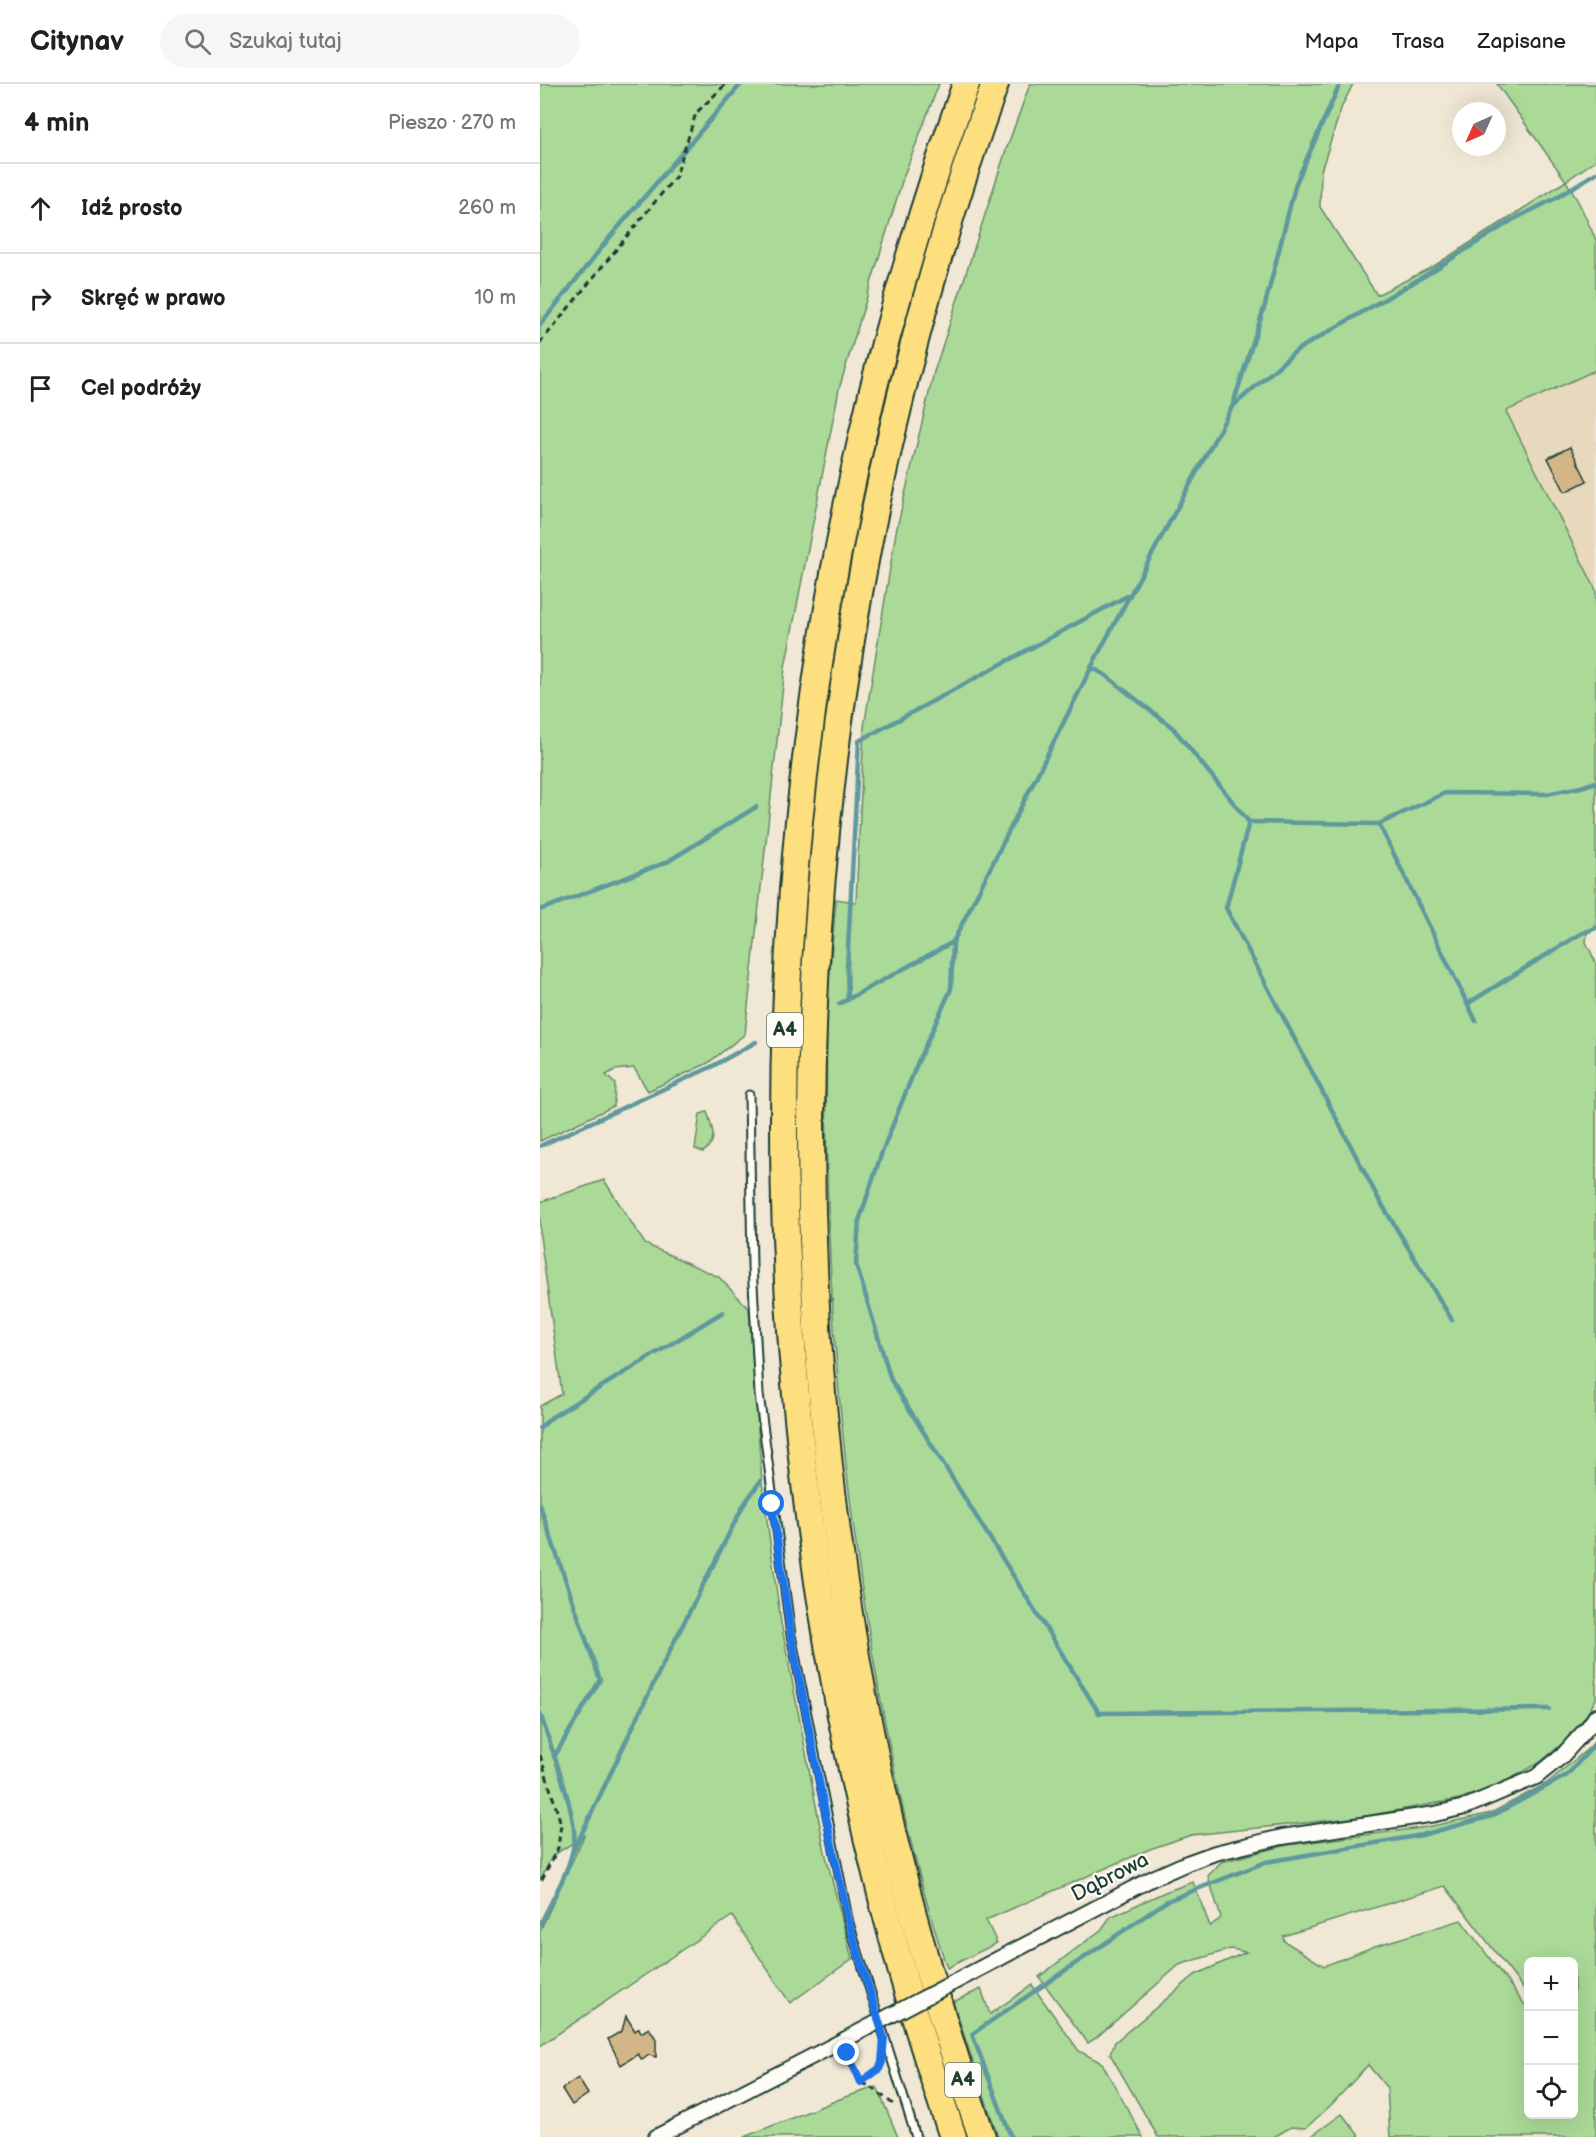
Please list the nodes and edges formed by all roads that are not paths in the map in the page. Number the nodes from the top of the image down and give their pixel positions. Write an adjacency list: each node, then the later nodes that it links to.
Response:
1 (966, 84): 7 (highway, A4)
2 (995, 84): 8 (highway, A4)
3 (749, 1095): 6 (lane)
4 (1596, 1716): 5 (street, Dąbrowa, bridge)
5 (656, 2137)
6 (916, 2137)
7 (953, 2137)
8 (982, 2137)

